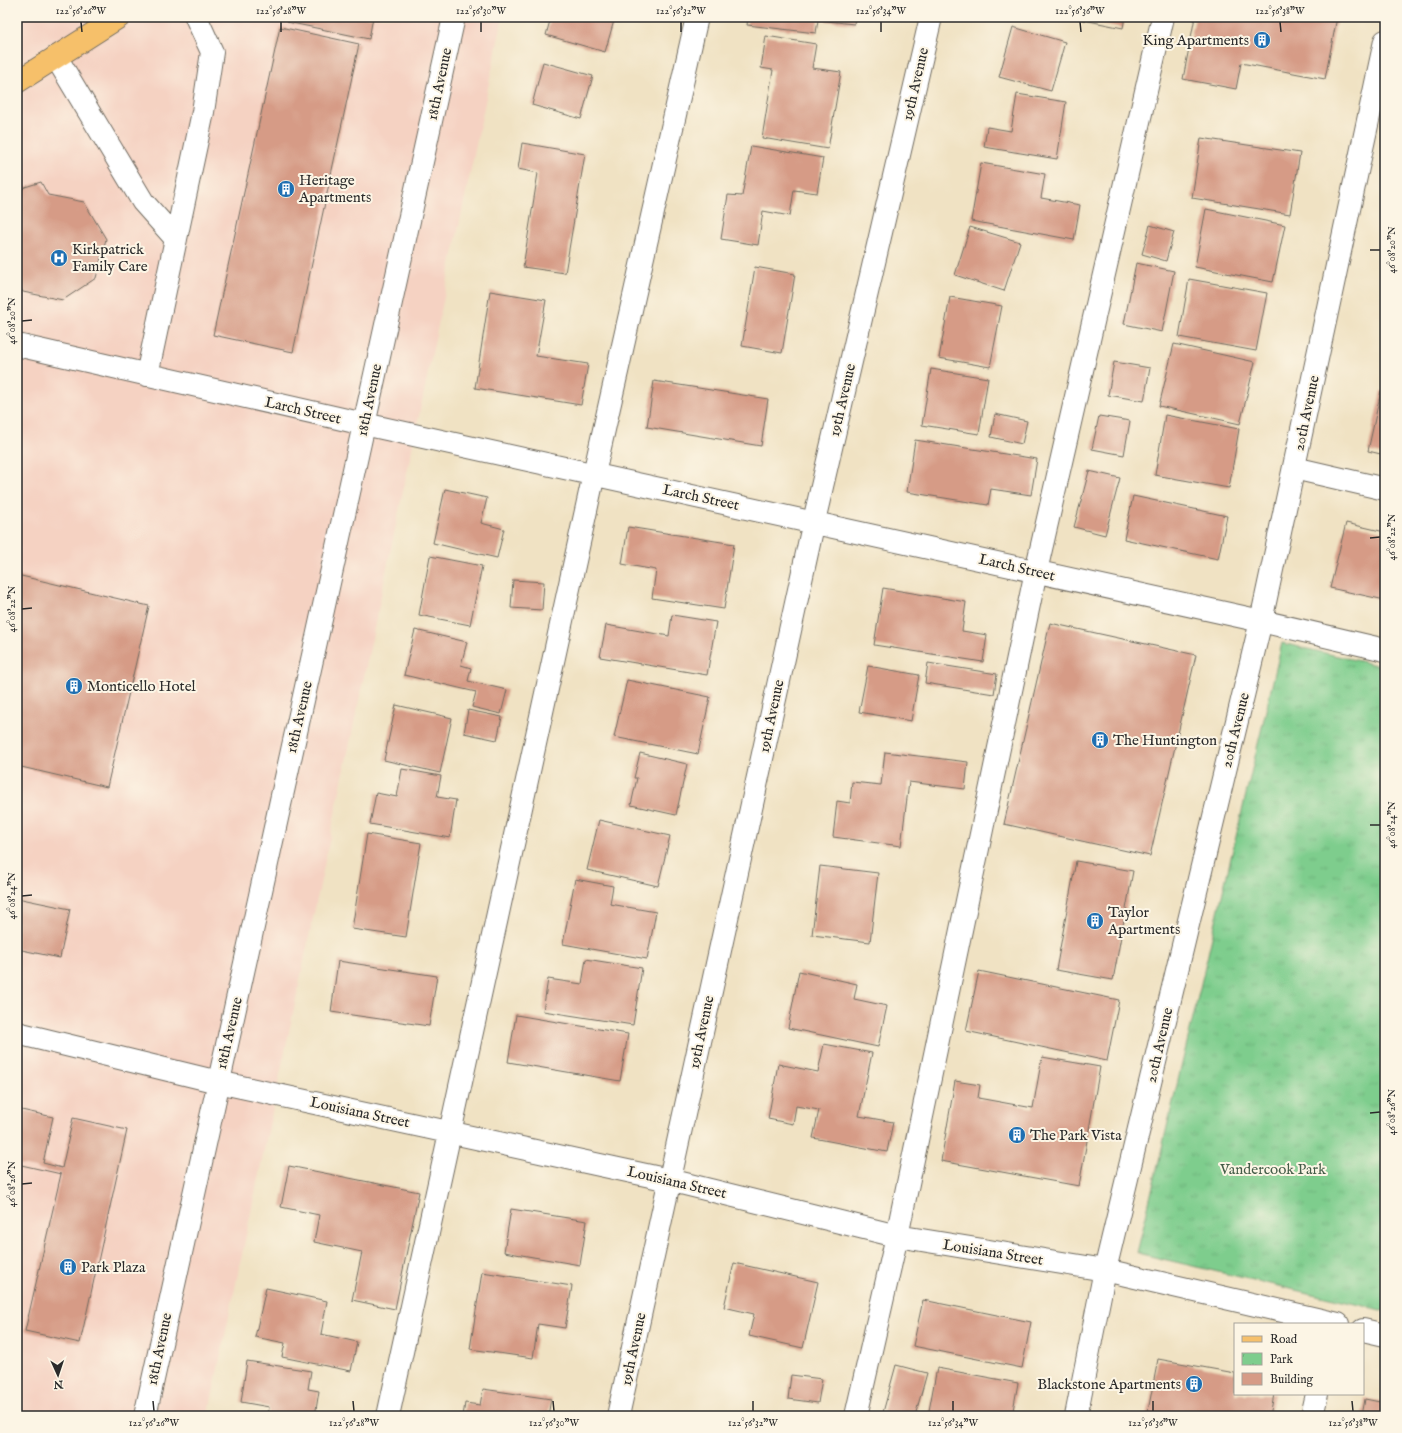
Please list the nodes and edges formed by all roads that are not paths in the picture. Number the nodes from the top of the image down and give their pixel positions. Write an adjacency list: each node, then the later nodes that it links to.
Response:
1 (119, 17): 8 (main road)
2 (196, 17): 10 (street)
3 (454, 17): 13 (street, 18th Avenue)
4 (697, 17): 15 (street)
5 (931, 17): 17 (street, 19th Avenue)
6 (1163, 17): 18 (street)
7 (1385, 41): 14 (street, 20th Avenue)
8 (56, 57): 9 (main road); 10 (street)
9 (17, 82)
10 (176, 239): 12 (street)
11 (17, 345): 12 (street, Larch Street)
12 (147, 374): 13 (street, Larch Street)
13 (364, 424): 15 (street, Larch Street); 22 (street, 18th Avenue)
14 (1294, 468): 16 (street); 19 (street, 20th Avenue)
15 (594, 474): 17 (street, Larch Street); 23 (street)
16 (1385, 489)
17 (814, 521): 18 (street, Larch Street); 24 (street, 19th Avenue)
18 (1036, 571): 19 (street, Larch Street); 25 (street)
19 (1261, 621): 20 (street, Larch Street); 26 (street, 20th Avenue)
20 (1385, 650)
21 (17, 1033): 22 (street, Louisiana Street)
22 (218, 1082): 23 (street, Louisiana Street); 31 (street, 18th Avenue)
23 (449, 1131): 24 (street, Louisiana Street); 32 (street)
24 (669, 1180): 25 (street, Louisiana Street); 33 (street, 19th Avenue)
25 (897, 1236): 26 (street, Louisiana Street); 34 (street)
26 (1105, 1270): 27 (street, Louisiana Street); 35 (street, 20th Avenue)
27 (1331, 1323)
28 (1364, 1330): 29 (street)
29 (1385, 1335)
30 (1318, 1395): 36 (street)
31 (144, 1416)
32 (388, 1416)
33 (618, 1416)
34 (856, 1416)
35 (1076, 1416)
36 (1312, 1416)

